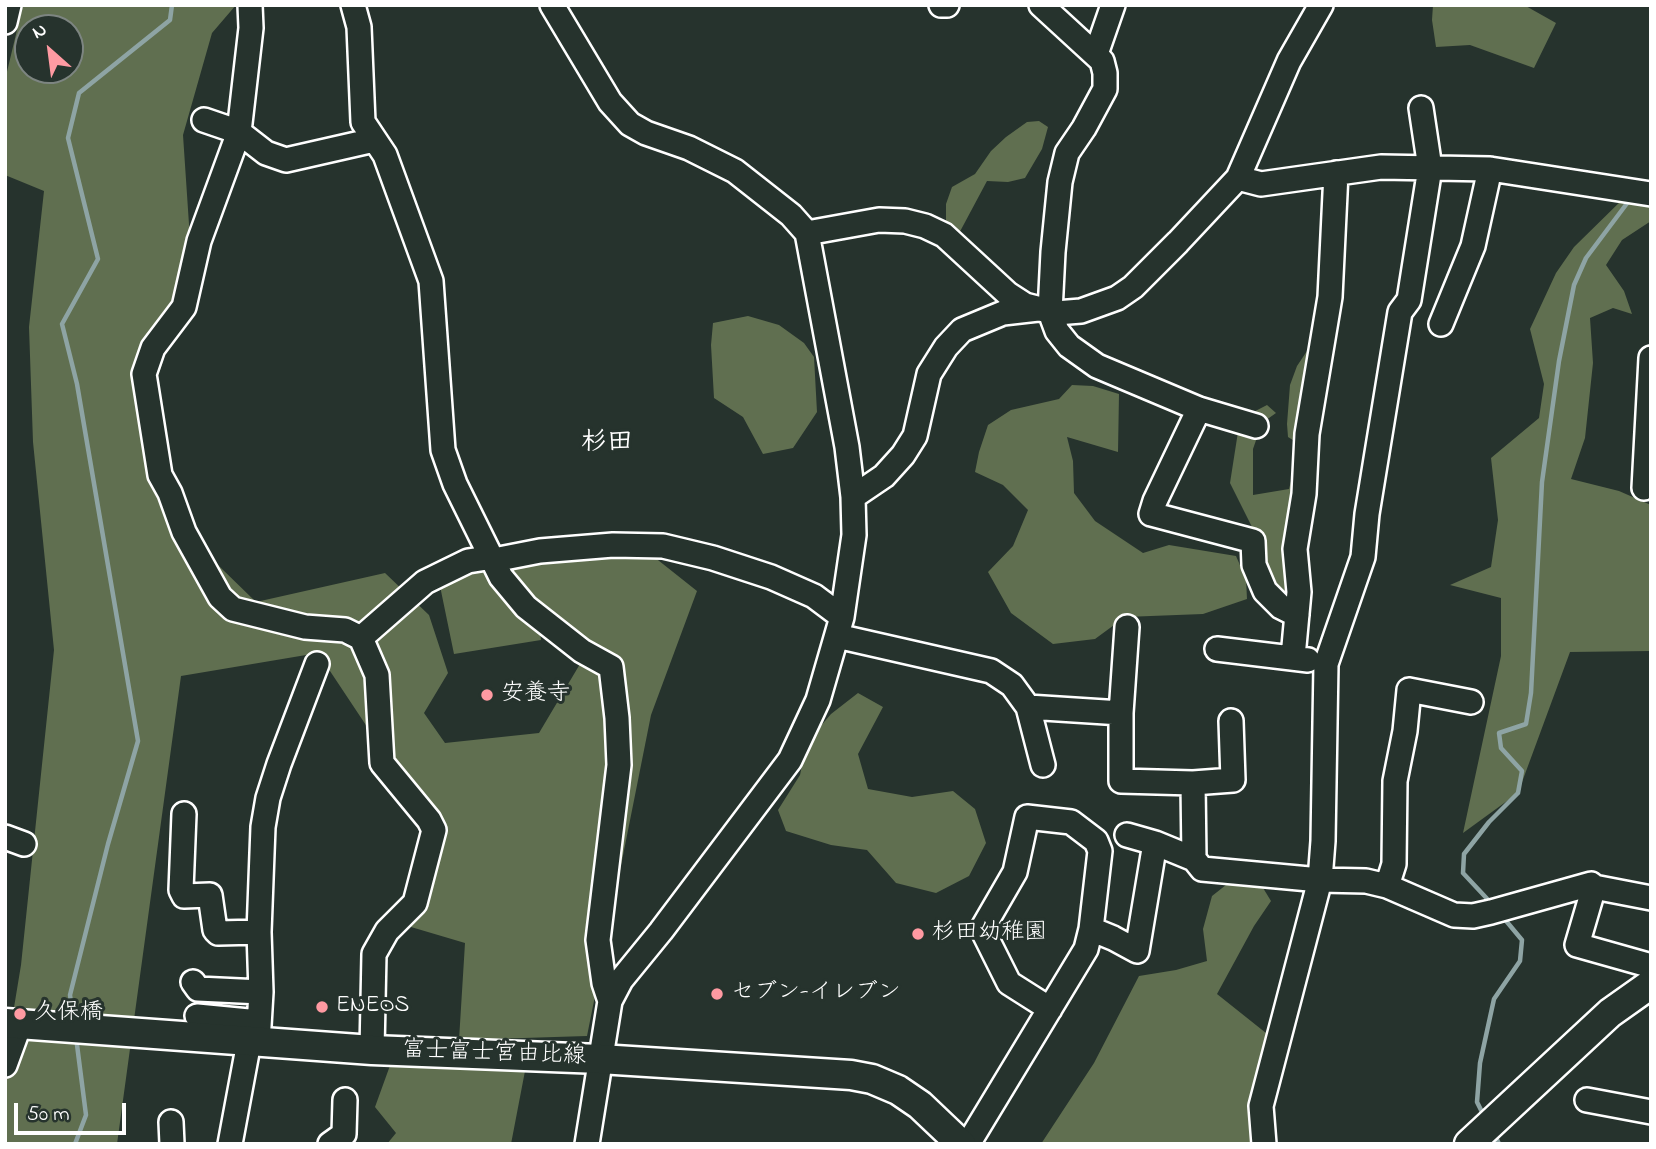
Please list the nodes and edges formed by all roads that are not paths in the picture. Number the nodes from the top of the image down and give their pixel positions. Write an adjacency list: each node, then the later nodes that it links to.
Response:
1 (9, 5): 10 (street)
2 (250, 5): 14 (street)
3 (353, 5): 15 (street)
4 (552, 5): 21 (street)
5 (942, 5): 6 (street)
6 (947, 5)
7 (1041, 5): 11 (street)
8 (1113, 5): 11 (street)
9 (1321, 5): 19 (street)
10 (5, 22)
11 (1096, 54): 22 (street)
12 (1421, 108): 16 (street)
13 (204, 120): 14 (street)
14 (239, 132): 15 (street); 33 (street)
15 (374, 140): 29 (street)
16 (1430, 168): 17 (street); 18 (street); 37 (street)
17 (1490, 169): 20 (street); 23 (street)
18 (1336, 173): 19 (street); 30 (street)
19 (1238, 178): 22 (street)
20 (1651, 194)
21 (807, 233): 22 (street); 28 (street)
22 (1044, 310): 25 (street); 28 (street)
23 (1441, 324)
24 (1651, 358): 27 (street)
25 (1199, 410): 26 (street); 30 (street)
26 (1255, 426)
27 (1644, 488)
28 (853, 497): 31 (street)
29 (493, 559): 31 (street); 33 (street); 58 (street)
30 (1297, 615): 35 (street)
31 (840, 627): 39 (street); 58 (street)
32 (1127, 627): 40 (street)
33 (360, 638): 63 (street)
34 (1217, 649): 35 (street)
35 (1293, 657): 37 (street)
36 (317, 664): 53 (street)
37 (1326, 664): 48 (street)
38 (1471, 702): 49 (street)
39 (1028, 707): 40 (street); 42 (street)
40 (1122, 713): 43 (street)
41 (1231, 722): 43 (street)
42 (1043, 765)
43 (1193, 783): 47 (street)
44 (184, 814): 53 (street)
45 (1127, 835): 46 (street)
46 (1155, 843): 47 (street); 52 (street)
47 (1194, 859): 48 (street)
48 (1320, 880): 49 (street); 75 (street)
49 (1387, 886): 50 (street)
50 (1594, 887): 51 (street); 54 (street)
51 (1651, 898)
52 (1090, 929): 59 (street); 59 (street)
53 (259, 932): 57 (street)
54 (1651, 971)
55 (193, 982): 57 (street)
56 (1651, 984): 69 (main road)
57 (261, 992): 62 (street)
58 (610, 1001): 64 (street)
59 (1050, 1009): 74 (street)
60 (197, 1016): 62 (street)
61 (19, 1024): 62 (main road, 富士富士宮由比線); 65 (street)
62 (255, 1035): 63 (main road, 富士富士宮由比線); 71 (street)
63 (372, 1050): 64 (main road, 富士富士宮由比線)
64 (600, 1059): 72 (street); 73 (main road, 富士富士宮由比線)
65 (5, 1065)
66 (345, 1100): 70 (street)
67 (1587, 1100): 68 (street)
68 (1651, 1112)
69 (1482, 1132)
70 (346, 1141)
71 (230, 1144)
72 (587, 1144)
73 (961, 1144)
74 (968, 1144)
75 (1264, 1144)

